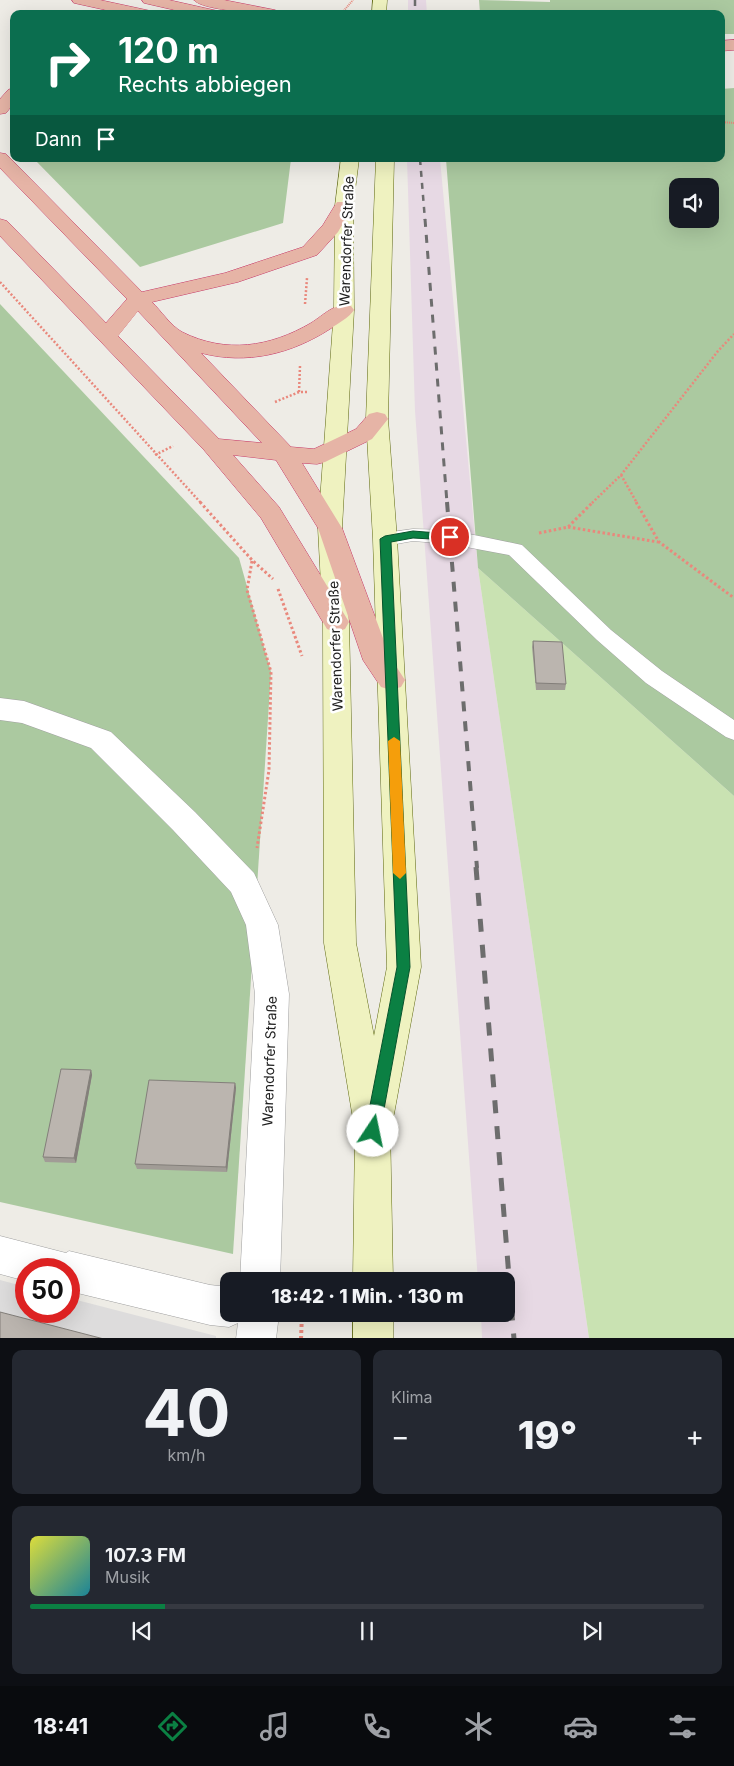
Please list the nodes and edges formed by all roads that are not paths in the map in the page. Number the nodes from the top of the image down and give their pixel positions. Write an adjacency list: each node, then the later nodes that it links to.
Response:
1 (79, 0): 5 (highway)
2 (149, 0): 6 (highway)
3 (201, 0): 7 (highway)
4 (237, 0): 8 (highway)
5 (127, 10)
6 (195, 10)
7 (255, 10)
8 (263, 10)
9 (10, 98): 10 (highway)
10 (0, 109)
11 (0, 158): 16 (highway)
12 (350, 162): 14 (main road, Warendorfer Straße)
13 (385, 162): 20 (main road, Warendorfer Straße)
14 (344, 206): 16 (highway); 17 (main road, Warendorfer Straße)
15 (0, 225): 19 (highway)
16 (138, 299): 18 (highway); 19 (highway)
17 (344, 310): 18 (highway); 22 (main road, Warendorfer Straße)
18 (174, 336): 23 (highway)
19 (106, 337): 21 (highway)
20 (377, 419): 22 (highway); 25 (main road, Warendorfer Straße)
21 (212, 445): 23 (highway); 26 (highway)
22 (334, 450): 23 (highway); 24 (main road, Warendorfer Straße)
23 (284, 453): 24 (highway)
24 (330, 528): 26 (main road, Warendorfer Straße); 27 (highway)
25 (385, 539): 27 (main road, Warendorfer Straße); 29 (lane)
26 (336, 622): 30 (main road, Warendorfer Straße)
27 (391, 680): 30 (main road, Warendorfer Straße)
28 (0, 708): 33 (street, Warendorfer Straße)
29 (734, 731)
30 (373, 1131): 34 (main road, Warendorfer Straße)
31 (0, 1255): 32 (street)
32 (15, 1259)
33 (260, 1272)
34 (373, 1272)
35 (80, 1274): 36 (street)
36 (220, 1306)
37 (257, 1322): 39 (street)
38 (373, 1322): 40 (main road)
39 (256, 1338)
40 (373, 1338)

